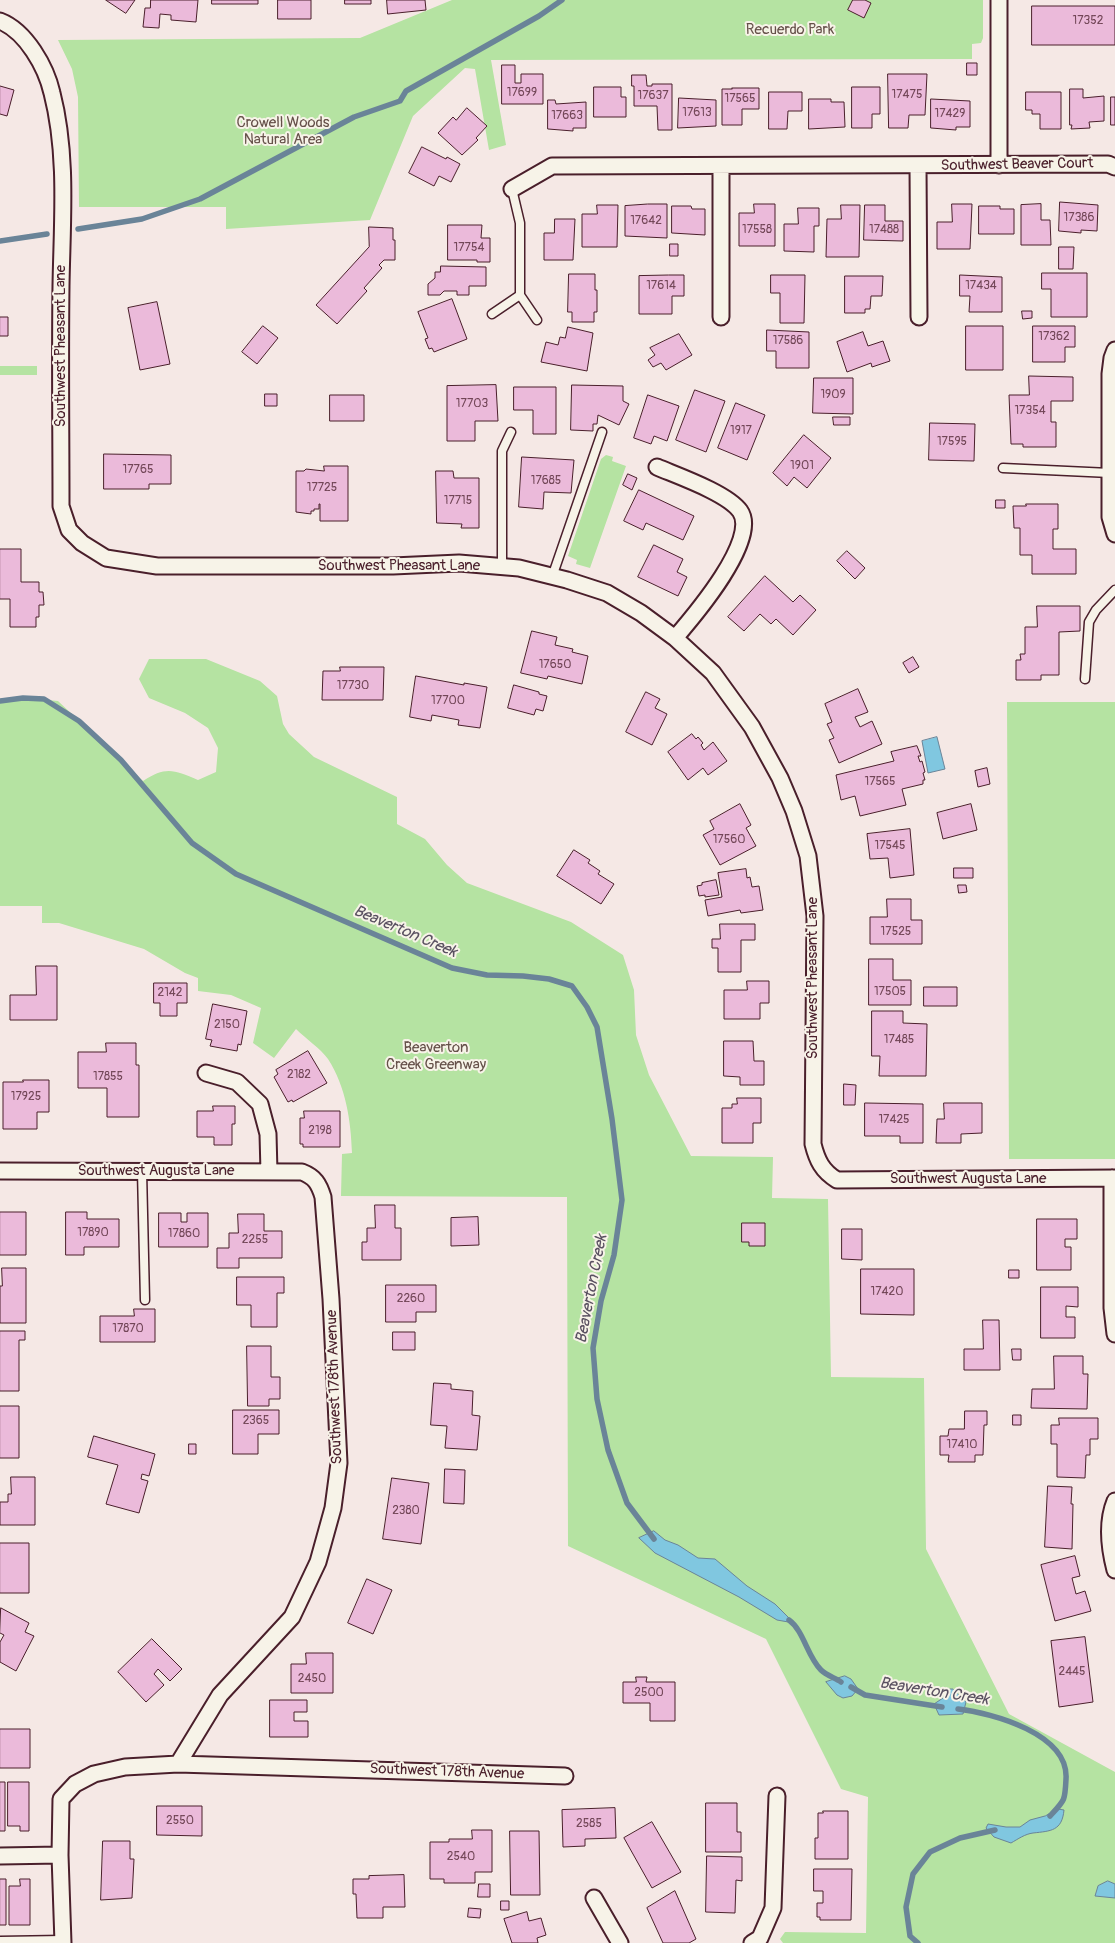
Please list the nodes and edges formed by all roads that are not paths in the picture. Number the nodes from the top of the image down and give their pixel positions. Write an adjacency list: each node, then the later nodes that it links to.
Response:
1 (999, 0): 3 (street)
2 (0, 21): 20 (street, Southwest Pheasant Lane)
3 (999, 165): 5 (street, Southwest Beaver Court); 6 (street, Southwest Beaver Court)
4 (721, 166): 5 (street, Southwest Beaver Court); 7 (street, Southwest Beaver Court); 10 (street)
5 (918, 166): 11 (street)
6 (1115, 167)
7 (512, 189): 8 (lane)
8 (520, 296): 9 (lane); 12 (lane)
9 (492, 314)
10 (721, 317)
11 (920, 317)
12 (537, 320)
13 (1115, 350): 16 (street)
14 (511, 432): 20 (lane)
15 (602, 432): 21 (lane)
16 (1112, 465): 18 (lane); 19 (street)
17 (657, 467): 23 (street)
18 (1002, 468)
19 (1115, 534)
20 (502, 567): 21 (street, Southwest Pheasant Lane)
21 (552, 576): 23 (street, Southwest Pheasant Lane)
22 (1115, 590): 24 (lane)
23 (676, 638): 28 (street, Southwest Pheasant Lane)
24 (1085, 679)
25 (206, 1073): 29 (street)
26 (0, 1171): 27 (street, Southwest Augusta Lane)
27 (142, 1171): 29 (street, Southwest Augusta Lane); 32 (lane)
28 (824, 1171): 31 (street, Southwest Augusta Lane)
29 (269, 1172): 30 (street, Southwest Augusta Lane)
30 (312, 1176): 36 (street, Southwest 178th Avenue)
31 (1114, 1178): 33 (street)
32 (145, 1300)
33 (1115, 1334)
34 (1115, 1501): 35 (street)
35 (1115, 1570)
36 (178, 1764): 37 (street, Southwest 178th Avenue); 39 (street, Southwest 178th Avenue)
37 (566, 1776)
38 (777, 1796): 43 (street)
39 (60, 1855): 40 (street); 44 (street, Southwest 178th Avenue)
40 (0, 1856)
41 (594, 1898): 45 (street)
42 (0, 1941): 44 (lane)
43 (758, 1941)
44 (63, 1942)
45 (620, 1943)

